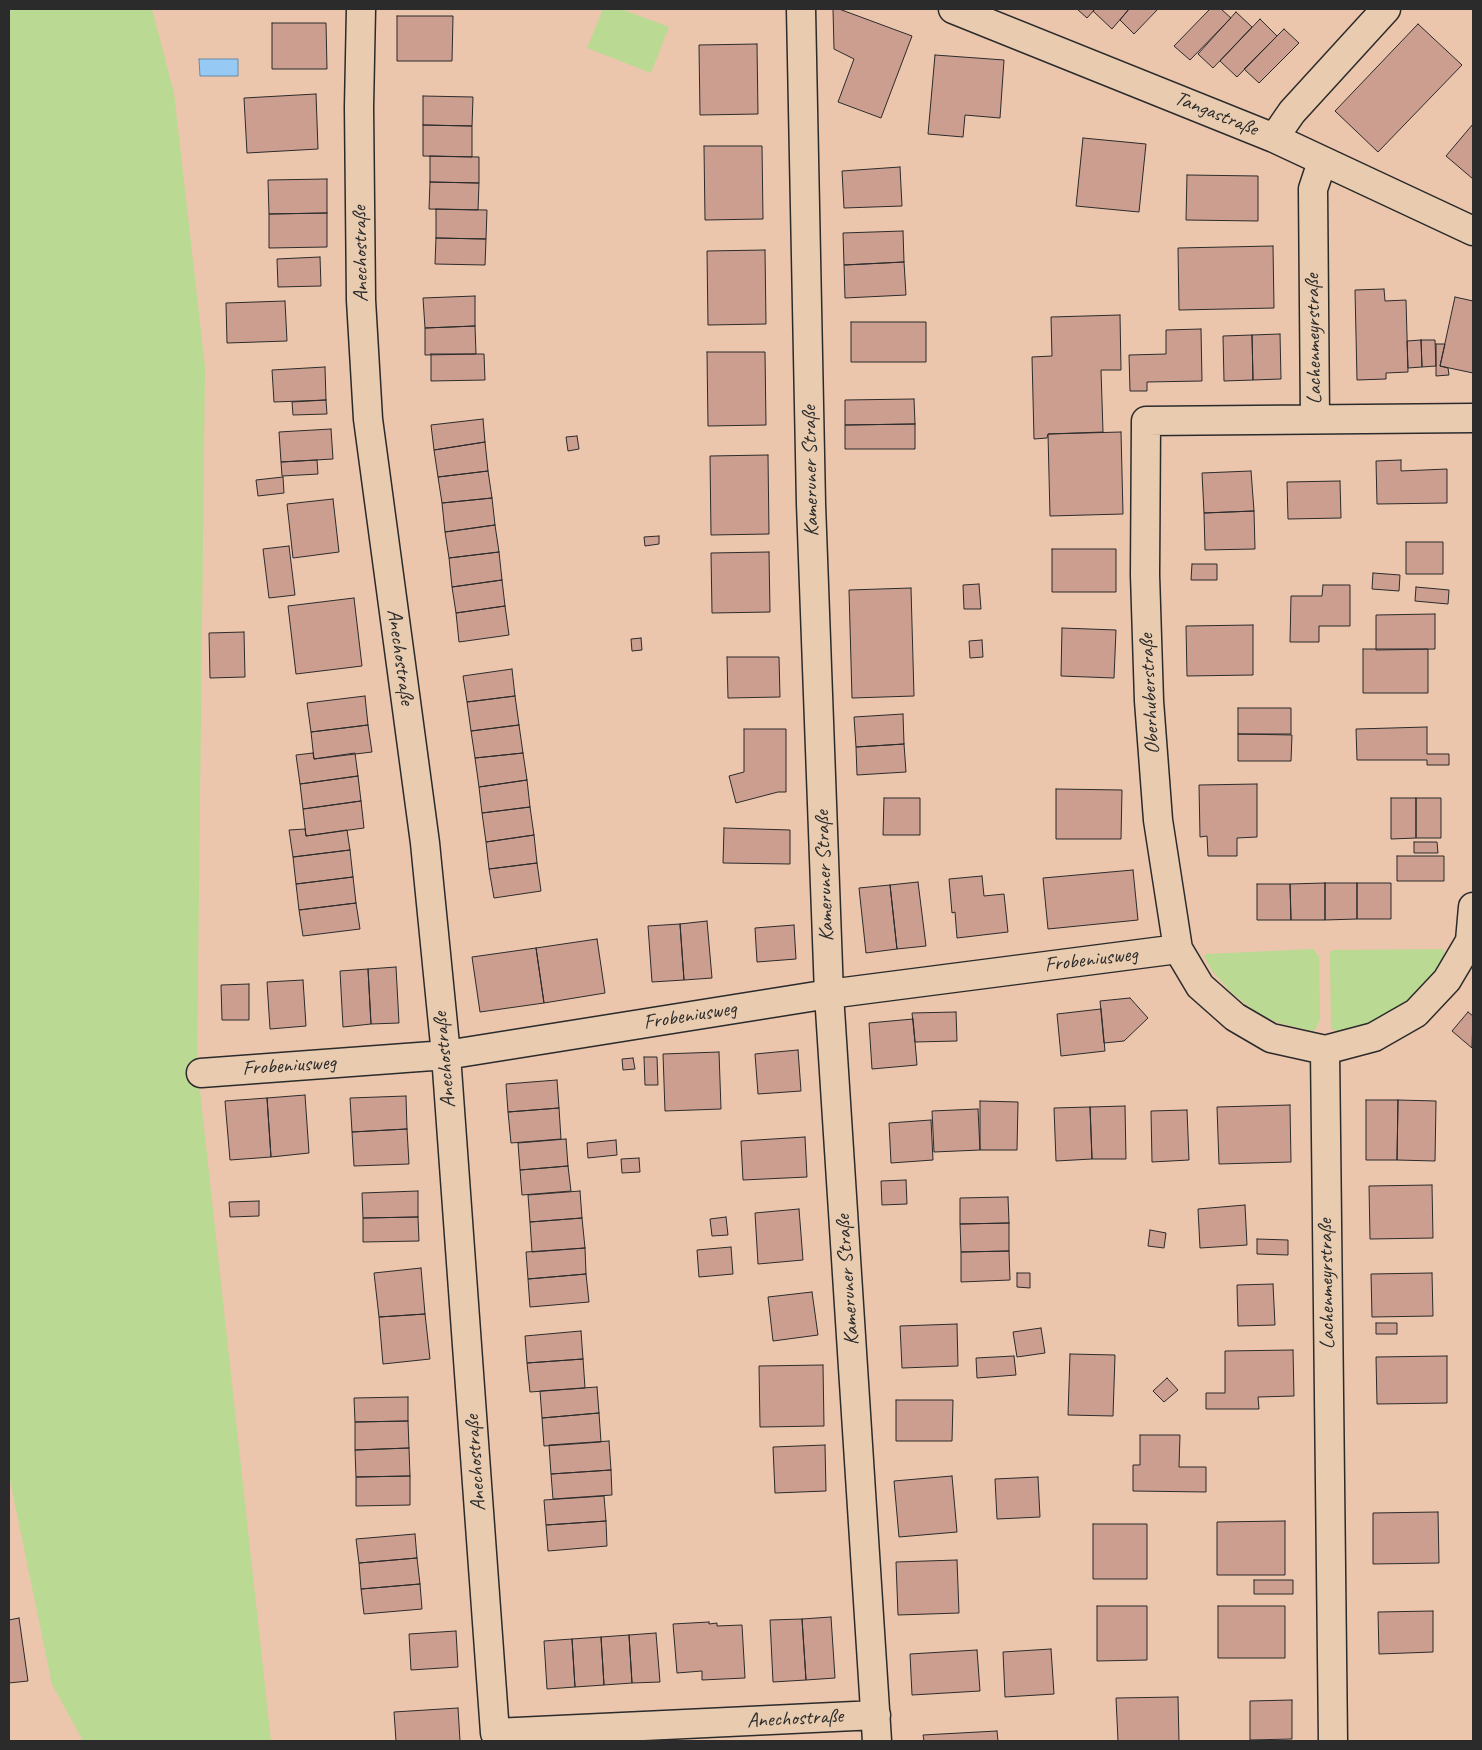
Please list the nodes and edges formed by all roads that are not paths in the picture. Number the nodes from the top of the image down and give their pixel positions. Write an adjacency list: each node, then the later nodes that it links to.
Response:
1 (362, 9): 15 (street, Anechostraße)
2 (801, 9): 13 (street, Kameruner Straße)
3 (953, 9): 5 (street, Tangastraße)
4 (1386, 9): 5 (street)
5 (1274, 138): 6 (street, Tangastraße)
6 (1322, 162): 7 (street, Tangastraße); 9 (street, Lachenmeyrstraße)
7 (1473, 231)
8 (1473, 418): 9 (street, Lachenmeyrstraße)
9 (1315, 419): 12 (street, Oberhuberstraße)
10 (1473, 907): 11 (street)
11 (1472, 941): 14 (street)
12 (1178, 949): 13 (street, Frobeniusweg); 14 (street, Oberhuberstraße)
13 (829, 994): 15 (street, Frobeniusweg); 17 (street, Kameruner Straße)
14 (1324, 1050): 18 (street, Lachenmeyrstraße)
15 (446, 1055): 16 (street, Frobeniusweg); 17 (street, Anechostraße)
16 (202, 1073)
17 (876, 1728)
18 (1333, 1741)

